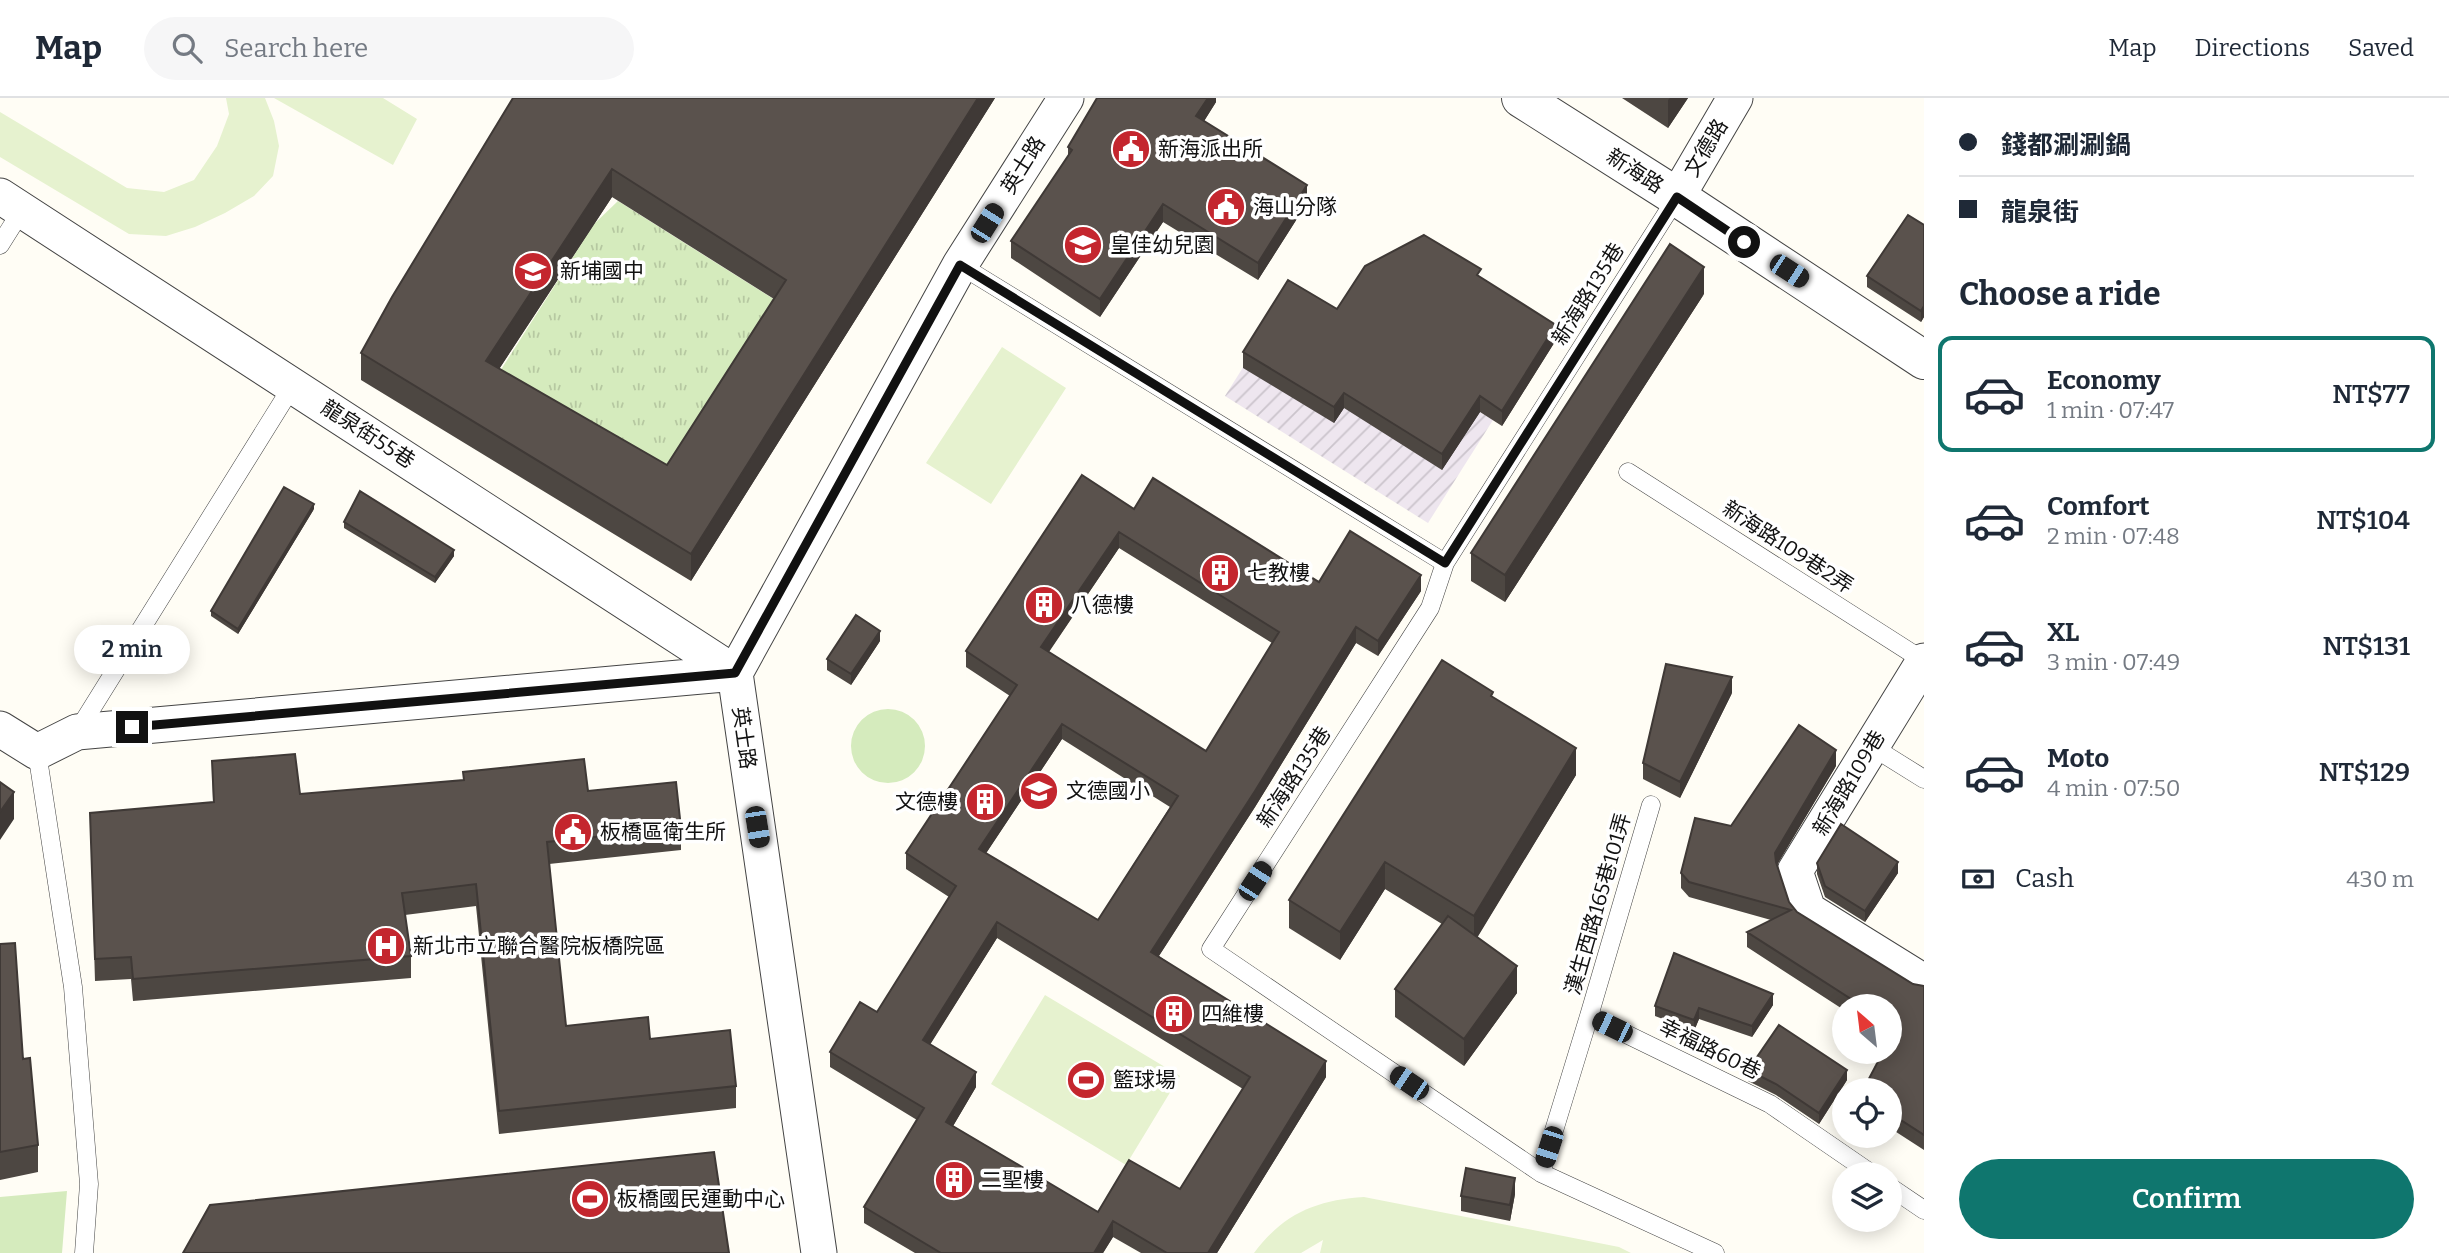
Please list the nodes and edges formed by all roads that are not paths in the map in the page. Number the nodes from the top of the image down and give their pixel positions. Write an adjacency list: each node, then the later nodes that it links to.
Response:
1 (1066, 98): 7 (street, 英士路)
2 (1521, 98): 4 (street, 新海路)
3 (1735, 98): 4 (street, 文德路)
4 (1677, 197): 8 (street, 新海路); 11 (lane, 新海路135巷)
5 (11, 203): 6 (lane); 9 (street, 龍泉街55巷)
6 (0, 245)
7 (960, 265): 11 (lane); 13 (street, 英士路)
8 (1924, 360)
9 (293, 385): 13 (street, 龍泉街55巷); 15 (lane)
10 (1628, 472): 12 (lane, 新海路109巷2弄)
11 (1445, 563): 23 (lane, 新海路135巷)
12 (1924, 661): 16 (street, 新海路109巷)
13 (735, 673): 15 (street); 27 (street, 英士路)
14 (0, 729): 17 (street)
15 (77, 732): 17 (street)
16 (1871, 746): 18 (lane); 20 (street, 新海路109巷)
17 (37, 752): 26 (lane)
18 (1924, 779)
19 (1651, 804): 21 (lane, 漢生西路165巷101弄)
20 (1924, 982)
21 (1589, 1016): 22 (lane, 幸福路60巷); 23 (lane)
22 (1855, 1162)
23 (1541, 1173): 28 (lane, 新海路135巷)
24 (1902, 1195): 25 (lane)
25 (1924, 1210)
26 (84, 1253)
27 (819, 1253)
28 (1715, 1253)

